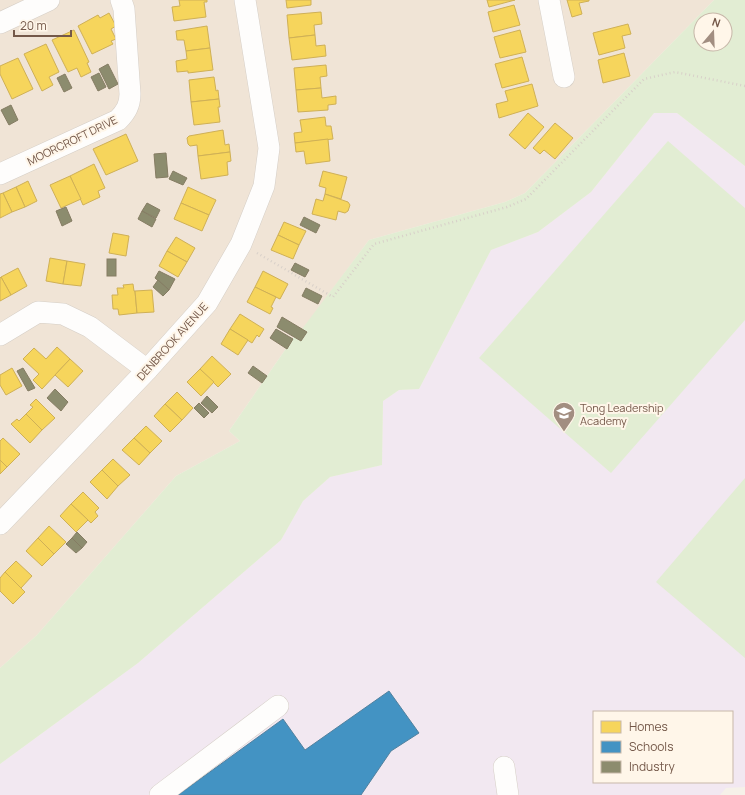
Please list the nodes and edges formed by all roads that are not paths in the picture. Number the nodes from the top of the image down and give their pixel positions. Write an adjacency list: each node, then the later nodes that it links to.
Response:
1 (49, 0): 5 (street)
2 (121, 0): 7 (street, MOORCROFT DRIVE)
3 (245, 0): 9 (street, DENBROOK AVENUE)
4 (549, 0): 6 (street)
5 (0, 23)
6 (564, 77)
7 (0, 174)
8 (0, 335): 9 (street)
9 (147, 370): 10 (street, DENBROOK AVENUE)
10 (0, 524)
11 (278, 706): 13 (street)
12 (504, 767): 14 (street)
13 (160, 795)
14 (508, 795)

